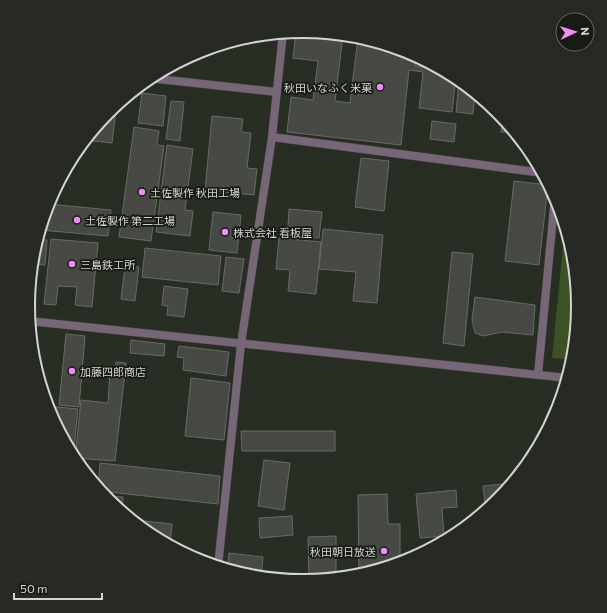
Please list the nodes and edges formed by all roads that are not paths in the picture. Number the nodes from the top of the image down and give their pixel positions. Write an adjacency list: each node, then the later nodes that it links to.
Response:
1 (282, 39): 3 (street)
2 (160, 79): 3 (street)
3 (277, 92): 4 (street)
4 (272, 138): 5 (street); 8 (street)
5 (537, 173)
6 (554, 209): 9 (street)
7 (36, 322): 8 (street)
8 (241, 344): 9 (street); 11 (street)
9 (538, 375): 10 (street)
10 (563, 377)
11 (219, 561)

